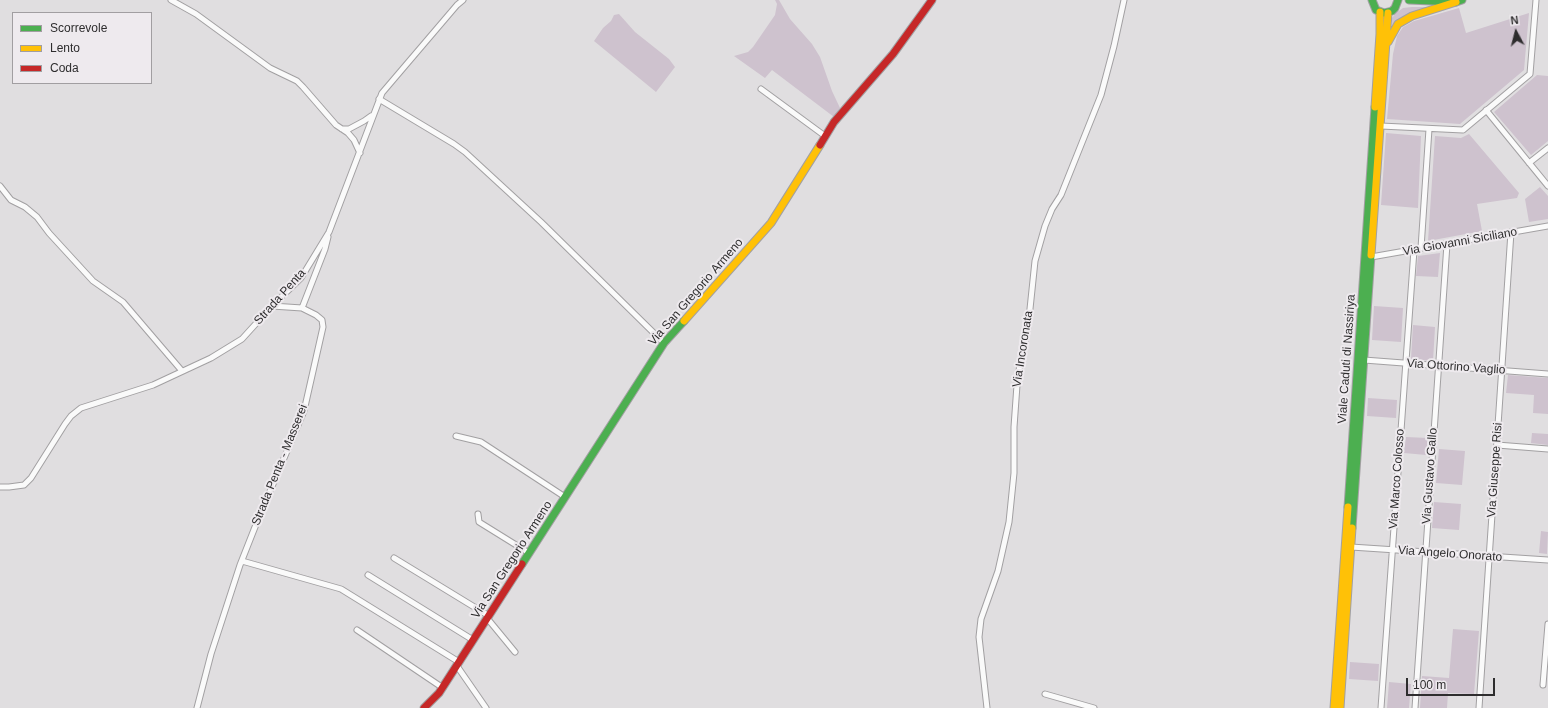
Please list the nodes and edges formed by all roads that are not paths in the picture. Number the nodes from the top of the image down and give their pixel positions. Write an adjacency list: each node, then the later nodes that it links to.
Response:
1 (171, 0): 19 (street)
2 (463, 0): 15 (street, Strada Penta)
3 (932, 0): 21 (main road, Via San Gregorio Armeno)
4 (1124, 0): 70 (street, Via Incoronata)
5 (1372, 0): 11 (main road)
6 (1398, 0): 10 (main road)
7 (1410, 0): 8 (main road); 10 (main road)
8 (1459, 1): 13 (main road)
9 (1537, 2): 16 (street)
10 (1395, 8): 12 (main road)
11 (1380, 12): 12 (main road); 72 (main road, Viale Caduti di Nassiriya)
12 (1388, 13): 13 (main road, Viale Caduti di Nassiriya)
13 (1386, 48): 18 (main road, Viale Caduti di Nassiriya)
14 (761, 89): 21 (street)
15 (378, 98): 17 (street, Strada Penta); 36 (street)
16 (1486, 110): 20 (street); 24 (street)
17 (372, 115): 19 (street); 23 (street, Strada Penta)
18 (1381, 126): 20 (street); 33 (main road, Viale Caduti di Nassiriya)
19 (342, 129): 23 (street)
20 (1429, 129): 31 (street)
21 (825, 136): 36 (main road, Via San Gregorio Armeno)
22 (1548, 148): 24 (street)
23 (360, 153): 28 (street, Strada Penta)
24 (1529, 163): 26 (street)
25 (0, 186): 40 (street)
26 (1548, 186)
27 (1548, 226): 29 (street, Via Giovanni Siciliano)
28 (329, 232): 34 (street, Strada Penta); 35 (street)
29 (1511, 232): 30 (street, Via Giovanni Siciliano); 41 (street, Via Giuseppe Risi)
30 (1447, 244): 31 (street, Via Giovanni Siciliano); 39 (street, Via Gustavo Gallo)
31 (1421, 248): 32 (street, Via Giovanni Siciliano)
32 (1414, 250): 33 (street, Via Giovanni Siciliano); 38 (street, Via Marco Colosso)
33 (1371, 257): 37 (main road, Viale Caduti di Nassiriya)
34 (272, 306): 35 (street); 40 (street, Strada Penta)
35 (302, 308): 56 (street, Strada Penta - Masserei)
36 (664, 343): 47 (main road, Via San Gregorio Armeno)
37 (1364, 360): 38 (street, Via Ottorino Vaglio); 49 (main road, Viale Caduti di Nassiriya)
38 (1405, 363): 39 (street, Via Ottorino Vaglio); 50 (street, Via Marco Colosso)
39 (1438, 366): 41 (street, Via Ottorino Vaglio); 51 (street, Via Gustavo Gallo)
40 (182, 370): 46 (street, Strada Penta)
41 (1502, 371): 42 (street, Via Ottorino Vaglio); 44 (street, Via Giuseppe Risi)
42 (1548, 374)
43 (456, 436): 47 (street)
44 (1498, 445): 45 (street); 53 (street, Via Giuseppe Risi)
45 (1548, 449)
46 (0, 487)
47 (565, 497): 52 (main road, Via San Gregorio Armeno)
48 (478, 514): 52 (street)
49 (1351, 547): 50 (street, Via Angelo Onorato); 73 (main road, Viale Caduti di Nassiriya)
50 (1392, 550): 51 (street, Via Angelo Onorato); 74 (street, Via Marco Colosso)
51 (1425, 552): 53 (street, Via Angelo Onorato); 75 (street, Via Gustavo Gallo)
52 (529, 553): 58 (main road, Via San Gregorio Armeno)
53 (1489, 556): 55 (street, Via Angelo Onorato); 76 (street, Via Giuseppe Risi)
54 (394, 558): 58 (street)
55 (1548, 560)
56 (242, 561): 63 (street); 67 (street, Strada Penta - Masserei)
57 (368, 575): 61 (street)
58 (488, 617): 61 (main road, Via San Gregorio Armeno); 62 (street)
59 (1548, 624): 64 (street)
60 (357, 630): 65 (street)
61 (473, 640): 63 (main road, Via San Gregorio Armeno)
62 (515, 652)
63 (458, 664): 65 (main road, Via San Gregorio Armeno); 69 (street)
64 (1543, 685)
65 (443, 688): 68 (main road, Via San Gregorio Armeno)
66 (1045, 694): 71 (street)
67 (197, 708)
68 (424, 708)
69 (486, 708)
70 (987, 708)
71 (1094, 708)
72 (1334, 708)
73 (1340, 708)
74 (1381, 708)
75 (1415, 708)
76 (1479, 708)

